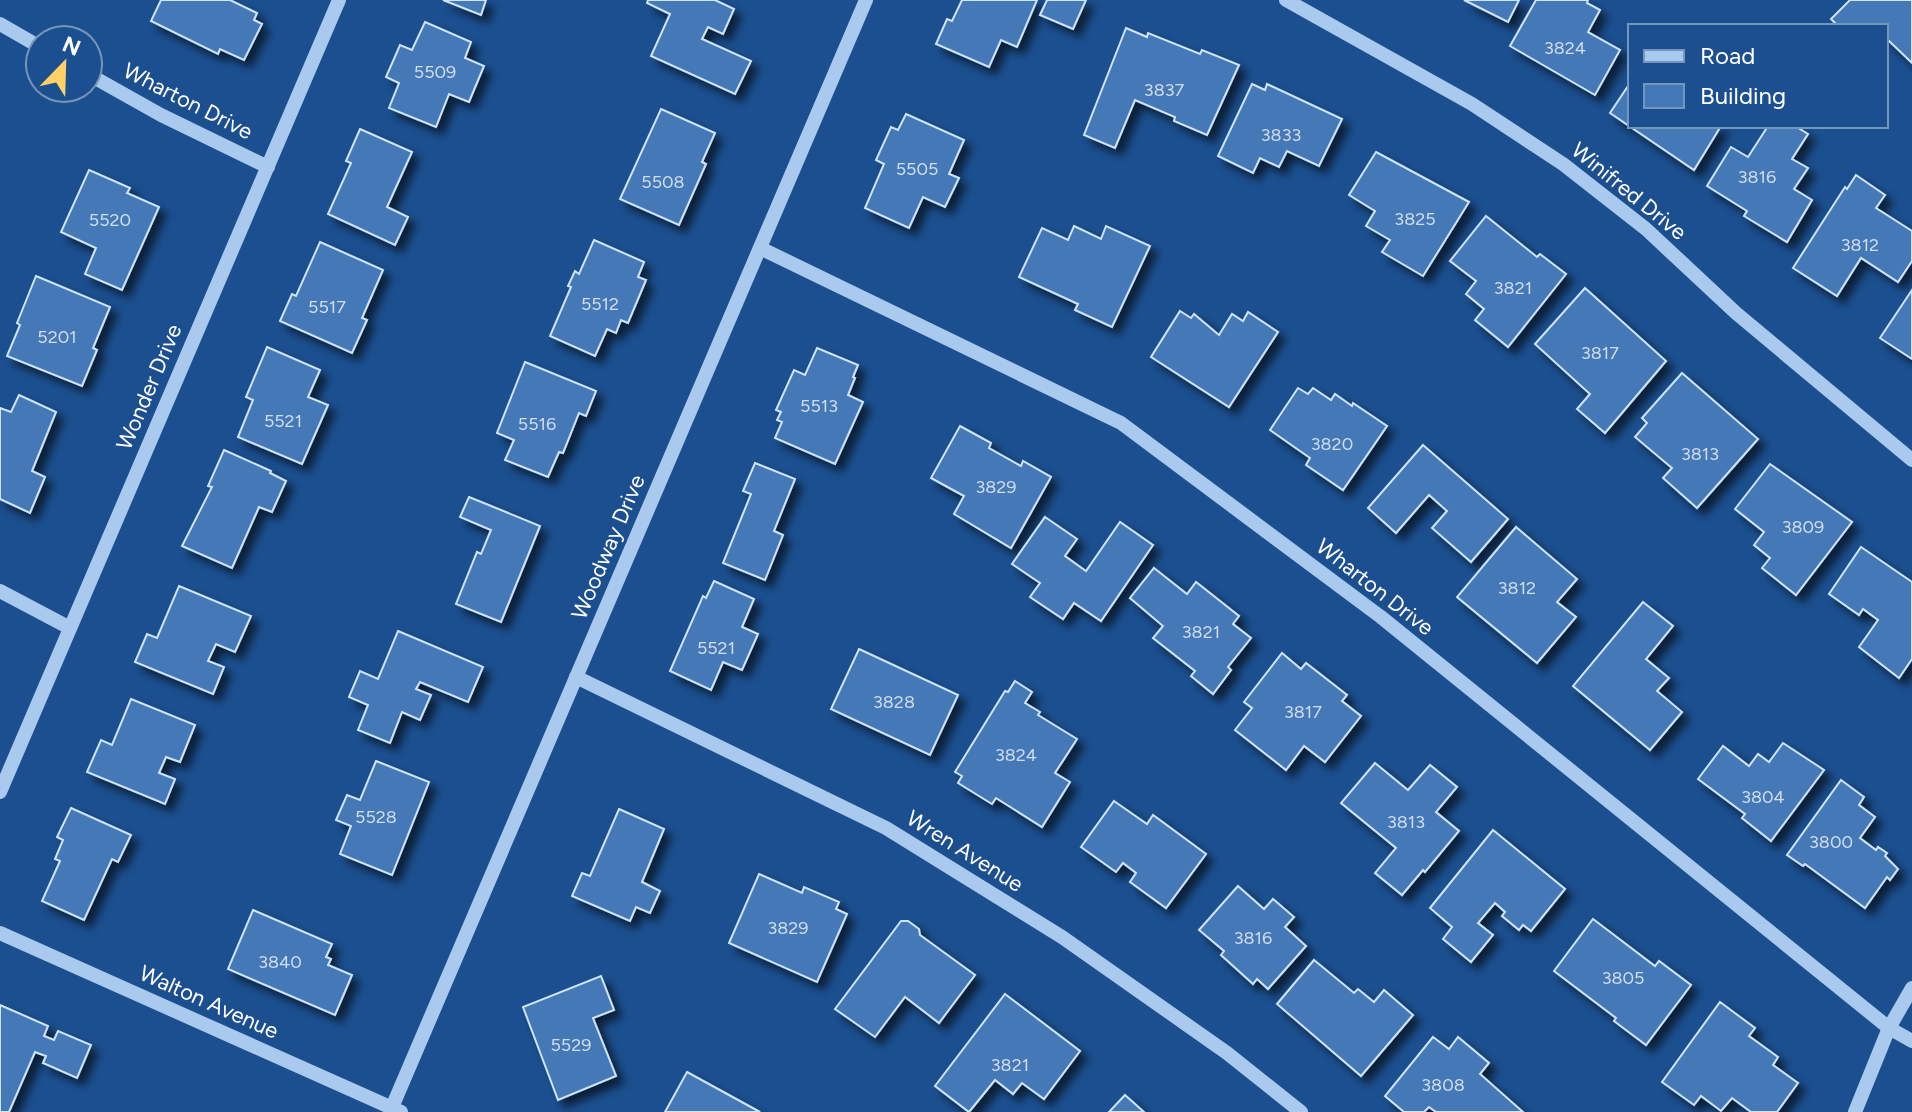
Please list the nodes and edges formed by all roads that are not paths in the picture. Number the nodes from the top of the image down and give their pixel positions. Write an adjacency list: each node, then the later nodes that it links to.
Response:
1 (339, 0): 7 (street, Wonder Drive)
2 (866, 0): 8 (street, Woodway Drive)
3 (1286, 0): 9 (street, Winifred Drive)
4 (0, 24): 5 (street)
5 (24, 38)
6 (104, 83): 7 (street, Wharton Drive)
7 (268, 167): 11 (street, Wonder Drive)
8 (760, 248): 12 (street, Woodway Drive); 16 (street, Wharton Drive)
9 (1912, 460)
10 (0, 591): 11 (street)
11 (70, 628): 13 (street, Wonder Drive)
12 (576, 677): 18 (street, Woodway Drive); 19 (street, Wren Avenue)
13 (0, 792)
14 (0, 933): 18 (street, Walton Avenue)
15 (1912, 988): 16 (street)
16 (1889, 1028): 17 (street, Wharton Drive); 20 (street)
17 (1912, 1041)
18 (394, 1110)
19 (1301, 1112)
20 (1855, 1112)

